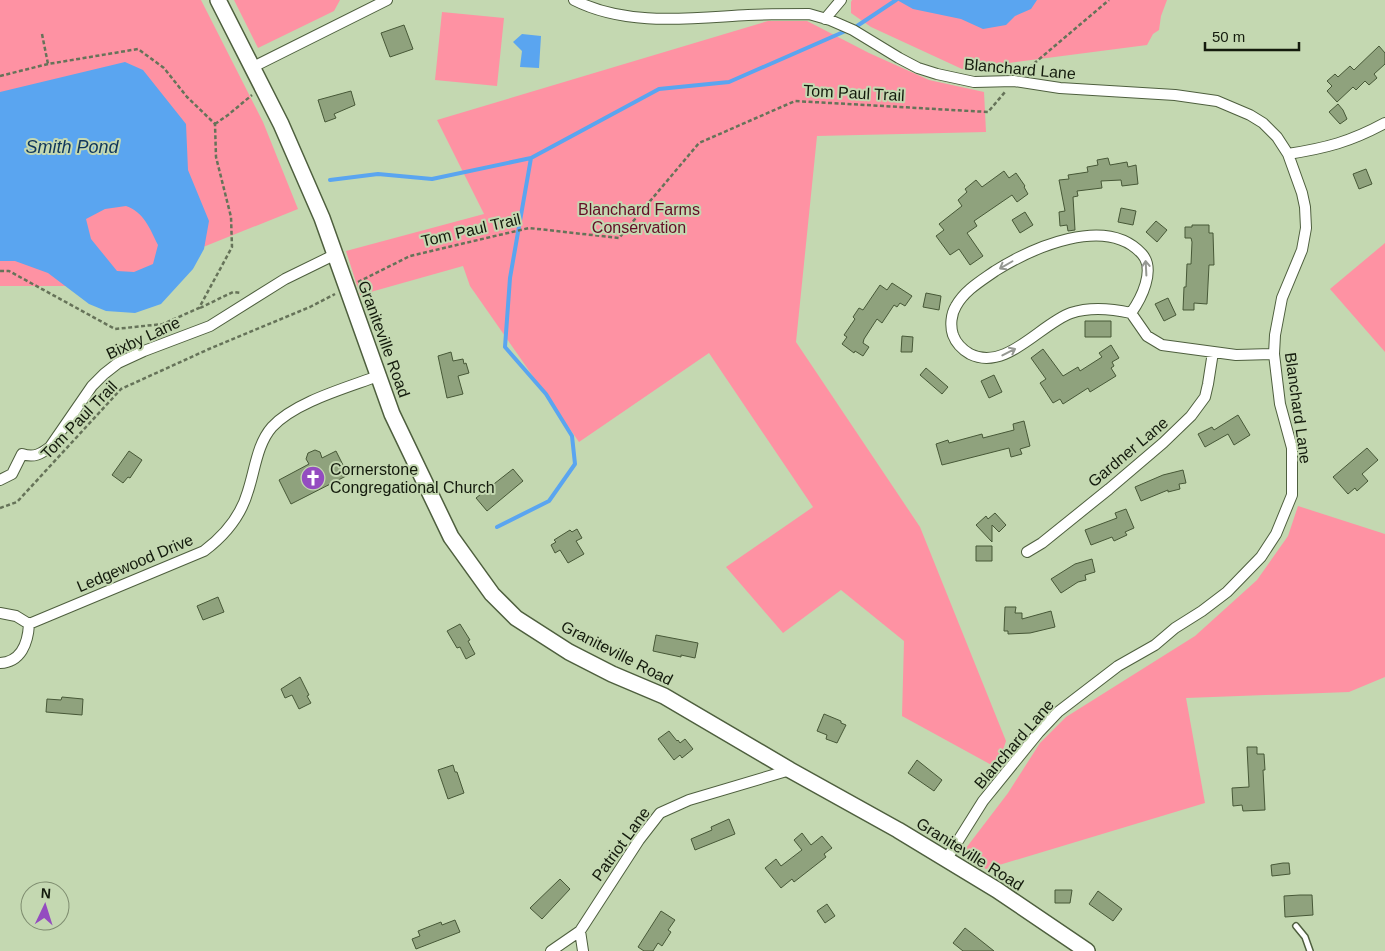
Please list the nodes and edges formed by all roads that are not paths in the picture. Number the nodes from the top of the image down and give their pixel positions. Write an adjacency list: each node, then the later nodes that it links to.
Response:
1 (218, 0): 6 (main road, Graniteville Road)
2 (387, 0): 6 (street)
3 (574, 0): 5 (street, Blanchard Lane)
4 (841, 0): 5 (street)
5 (825, 18): 8 (street, Blanchard Lane)
6 (253, 66): 9 (main road, Graniteville Road)
7 (1385, 123): 8 (street)
8 (1288, 154): 12 (street, Blanchard Lane)
9 (334, 255): 13 (main road, Graniteville Road); 14 (street, Bixby Lane)
10 (1131, 313): 10 (street, one-way to 10); 11 (street)
11 (1213, 352): 12 (street); 15 (street, Gardner Lane)
12 (1274, 354): 20 (street, Blanchard Lane)
13 (378, 376): 17 (street, Ledgewood Drive); 19 (main road, Graniteville Road)
14 (0, 480)
15 (1027, 552)
16 (0, 613): 17 (street)
17 (29, 624): 18 (street)
18 (0, 663)
19 (790, 770): 20 (main road, Graniteville Road); 22 (street, Patriot Lane)
20 (946, 860): 25 (main road, Graniteville Road)
21 (1296, 926): 26 (lane)
22 (580, 931): 23 (street, Patriot Lane); 24 (street)
23 (551, 951)
24 (583, 951)
25 (1087, 951)
26 (1310, 951)

